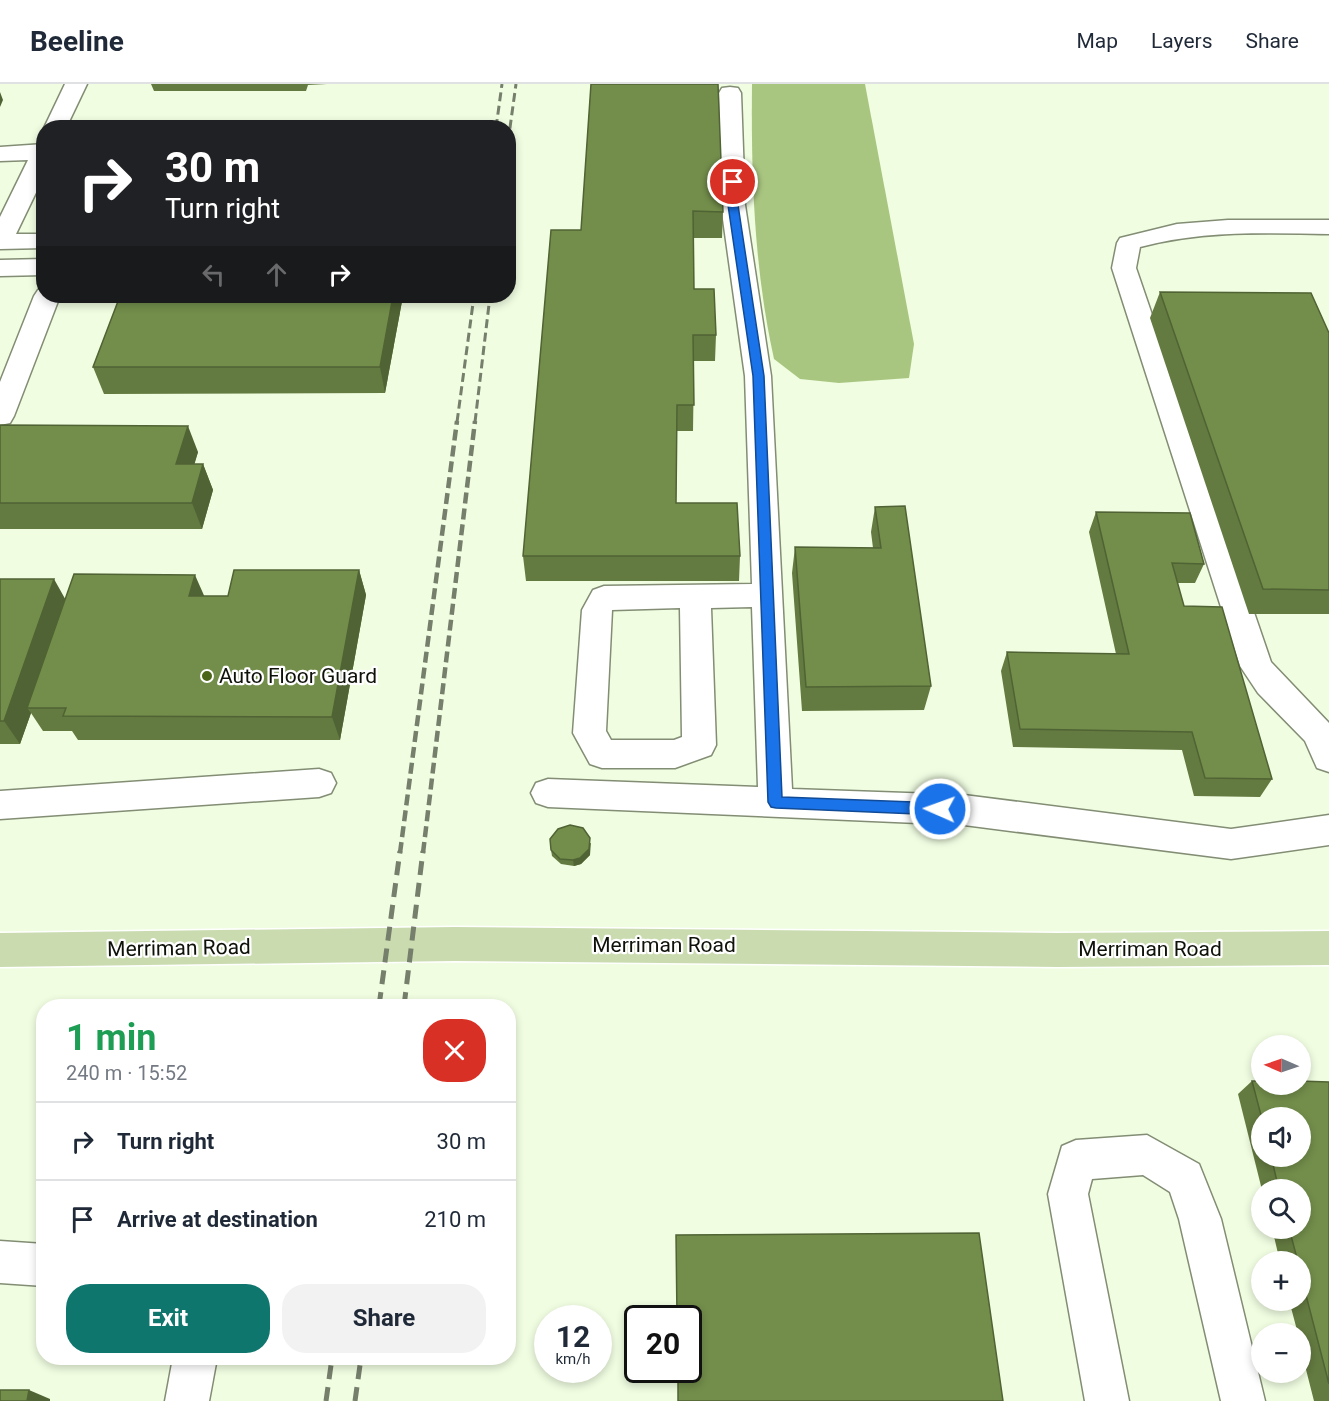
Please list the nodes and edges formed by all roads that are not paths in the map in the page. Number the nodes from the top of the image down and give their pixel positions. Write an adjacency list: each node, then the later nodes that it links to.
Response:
1 (76, 84): 3 (street)
2 (730, 93): 14 (street)
3 (59, 120)
4 (36, 152): 5 (street)
5 (0, 154)
6 (36, 160): 9 (street)
7 (1329, 226): 16 (street)
8 (36, 241): 9 (street)
9 (0, 242)
10 (36, 267): 11 (street)
11 (0, 268)
12 (44, 303): 13 (street)
13 (0, 416)
14 (767, 595): 15 (street); 19 (street)
15 (695, 597): 15 (street)
16 (1329, 758)
17 (319, 783): 20 (street)
18 (548, 793): 19 (street)
19 (776, 802): 21 (street)
20 (0, 805)
21 (1329, 830)
22 (1329, 948): 23 (main road, Merriman Road)
23 (0, 950)
24 (0, 1262): 25 (street)
25 (36, 1264)
26 (194, 1365): 27 (street)
27 (187, 1401)
28 (1107, 1401): 29 (street)
29 (1243, 1401)

